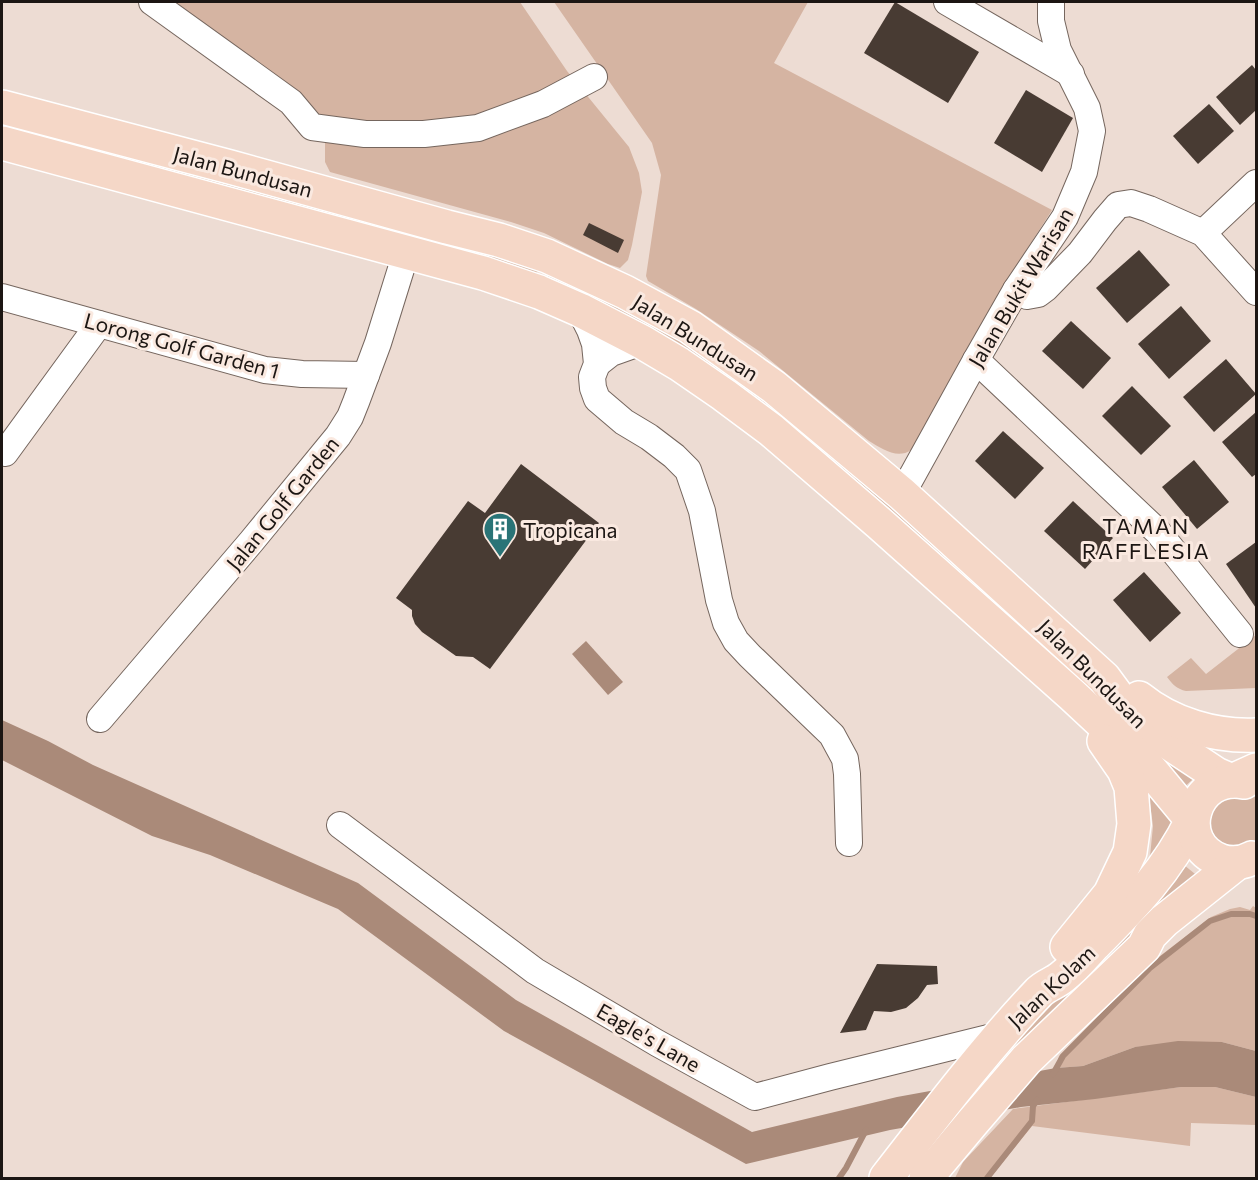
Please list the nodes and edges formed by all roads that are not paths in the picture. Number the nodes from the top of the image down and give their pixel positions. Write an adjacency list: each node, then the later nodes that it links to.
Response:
1 (152, 2): 5 (street)
2 (947, 2): 4 (street)
3 (1051, 2): 4 (street, Jalan Bukit Warisan)
4 (1071, 75): 11 (street, Jalan Bukit Warisan)
5 (594, 77)
6 (2, 107): 21 (main road, Jalan Bundusan)
7 (2, 143): 10 (main road, Jalan Bundusan)
8 (1257, 183): 9 (street)
9 (1203, 232): 11 (street); 12 (street)
10 (406, 253): 14 (main road, Jalan Bundusan); 19 (street, Jalan Golf Garden)
11 (1016, 290): 17 (street, Jalan Bukit Warisan)
12 (1257, 292)
13 (2, 297): 15 (street, Lorong Golf Garden 1)
14 (580, 310): 16 (main road, Jalan Bundusan); 18 (street)
15 (99, 324): 19 (street, Lorong Golf Garden 1); 20 (street)
16 (642, 342): 18 (street); 24 (main road, Jalan Bundusan)
17 (976, 360): 21 (street, Jalan Bukit Warisan); 22 (street)
18 (597, 364): 30 (street)
19 (366, 375): 25 (street, Jalan Golf Garden)
20 (5, 453)
21 (902, 494): 23 (main road, Jalan Bundusan)
22 (1240, 633)
23 (1104, 678): 26 (main road); 27 (main road, Jalan Bundusan)
24 (1072, 695): 28 (main road, Jalan Bundusan); 32 (main road)
25 (100, 719)
26 (1257, 735)
27 (1248, 780): 28 (main road, Jalan Kolam)
28 (1192, 820): 31 (main road, Jalan Bundusan); 32 (main road, Jalan Kolam)
29 (340, 825): 33 (street, Eagle's Lane)
30 (849, 843)
31 (1250, 864): 35 (main road, Jalan Kolam)
32 (1042, 989): 33 (main road, Jalan Kolam)
33 (1000, 1035): 34 (main road, Jalan Kolam)
34 (886, 1179)
35 (926, 1179)

